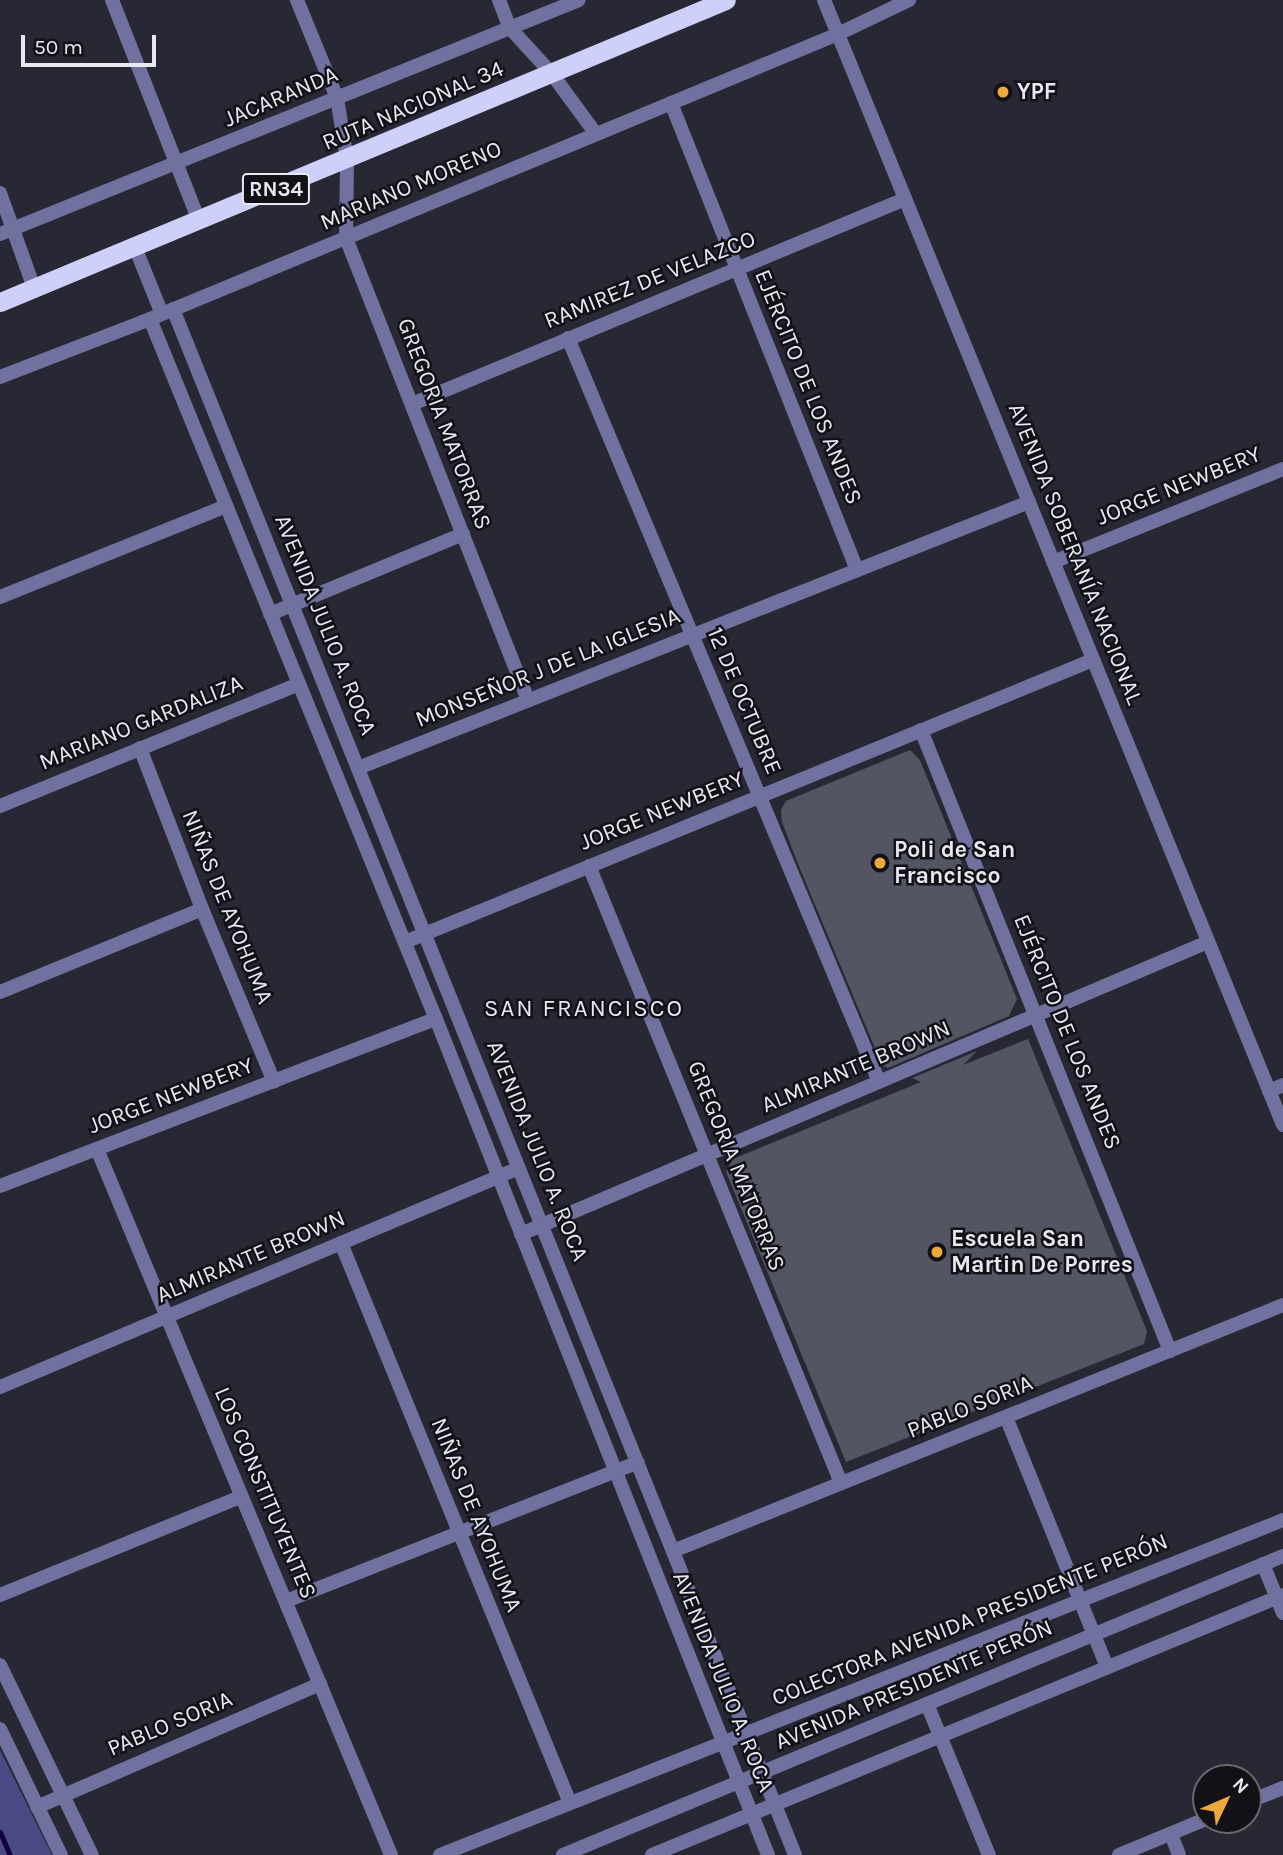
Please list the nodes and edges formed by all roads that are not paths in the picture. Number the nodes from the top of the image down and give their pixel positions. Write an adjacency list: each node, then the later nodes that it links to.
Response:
1 (113, 0): 15 (street)
2 (297, 0): 11 (street, GREGORIA MATORRAS)
3 (499, 0): 8 (street)
4 (579, 0): 8 (street, JACARANDA)
5 (726, 0): 10 (highway, RUTA NACIONAL 34 / RN34)
6 (824, 0): 9 (street, AVENIDA SOBERANÍA NACIONAL)
7 (909, 0): 9 (street, MARIANO MORENO)
8 (510, 28): 10 (street); 11 (street, JACARANDA)
9 (838, 34): 12 (street, MARIANO MORENO); 17 (street, AVENIDA SOBERANÍA NACIONAL)
10 (552, 74): 13 (street); 14 (highway, RUTA NACIONAL 34 / RN34)
11 (337, 98): 14 (street, GREGORIA MATORRAS); 15 (street, JACARANDA)
12 (671, 103): 13 (street, MARIANO MORENO); 23 (street, EJÉRCITO DE LOS ANDES)
13 (596, 134): 21 (street, MARIANO MORENO)
14 (347, 160): 18 (highway, RUTA NACIONAL 34 / RN34); 21 (street, GREGORIA MATORRAS)
15 (179, 164): 18 (street); 19 (street, JACARANDA)
16 (0, 193): 19 (street)
17 (905, 199): 23 (street, RAMIREZ DE VELAZCO); 31 (street, AVENIDA SOBERANÍA NACIONAL)
18 (198, 221): 22 (highway, RUTA NACIONAL 34 / RN34)
19 (14, 228): 20 (street, JACARANDA); 24 (street)
20 (0, 234)
21 (346, 238): 26 (street, MARIANO MORENO); 29 (street, GREGORIA MATORRAS)
22 (135, 247): 24 (highway, RUTA NACIONAL 34 / RN34); 26 (street)
23 (737, 269): 27 (street, RAMIREZ DE VELAZCO); 35 (street, EJÉRCITO DE LOS ANDES)
24 (34, 288): 25 (highway, RUTA NACIONAL 34 / RN34)
25 (0, 302)
26 (162, 314): 28 (street, MARIANO MORENO); 32 (street, AVENIDA JULIO A. ROCA); 37 (street, AVENIDA JULIO A. ROCA)
27 (568, 338): 29 (street, RAMIREZ DE VELAZCO); 39 (street, 12 DE OCTUBRE)
28 (0, 377)
29 (412, 404): 33 (street, GREGORIA MATORRAS)
30 (1283, 469): 34 (street, JORGE NEWBERY)
31 (1029, 502): 34 (street, AVENIDA SOBERANÍA NACIONAL); 35 (street, MONSEÑOR J DE LA IGLESIA)
32 (226, 506): 36 (street); 38 (street, AVENIDA JULIO A. ROCA)
33 (463, 534): 37 (street); 42 (street, GREGORIA MATORRAS)
34 (1053, 562): 40 (street, AVENIDA SOBERANÍA NACIONAL)
35 (857, 570): 39 (street, MONSEÑOR J DE LA IGLESIA)
36 (0, 597)
37 (292, 605): 38 (street); 45 (street, AVENIDA JULIO A. ROCA)
38 (270, 614): 41 (street, AVENIDA JULIO A. ROCA)
39 (692, 635): 42 (street, MONSEÑOR J DE LA IGLESIA); 46 (street, 12 DE OCTUBRE)
40 (1093, 660): 43 (street, JORGE NEWBERY); 52 (street, AVENIDA SOBERANÍA NACIONAL)
41 (299, 684): 44 (street, MARIANO GARDALIZA); 51 (street, AVENIDA JULIO A. ROCA)
42 (528, 700): 45 (street, MONSEÑOR J DE LA IGLESIA)
43 (921, 730): 46 (street, JORGE NEWBERY); 54 (street, EJÉRCITO DE LOS ANDES)
44 (140, 748): 47 (street, MARIANO GARDALIZA); 49 (street, NIÑAS DE AYOHUMA)
45 (358, 768): 50 (street, AVENIDA JULIO A. ROCA)
46 (759, 796): 48 (street, JORGE NEWBERY); 57 (street, 12 DE OCTUBRE)
47 (0, 806)
48 (589, 866): 50 (street, JORGE NEWBERY); 62 (street, GREGORIA MATORRAS)
49 (202, 909): 53 (street); 56 (street, NIÑAS DE AYOHUMA)
50 (424, 933): 51 (street, JORGE NEWBERY); 63 (street, AVENIDA JULIO A. ROCA)
51 (405, 942): 55 (street, AVENIDA JULIO A. ROCA)
52 (1208, 942): 54 (street, ALMIRANTE BROWN); 59 (street, AVENIDA SOBERANÍA NACIONAL)
53 (0, 992)
54 (1036, 1015): 57 (street, ALMIRANTE BROWN); 71 (street, EJÉRCITO DE LOS ANDES)
55 (436, 1019): 56 (street, JORGE NEWBERY); 64 (street, AVENIDA JULIO A. ROCA)
56 (274, 1082): 61 (street, JORGE NEWBERY)
57 (879, 1082): 62 (street, ALMIRANTE BROWN)
58 (1283, 1085): 59 (street)
59 (1269, 1091): 60 (street, AVENIDA SOBERANÍA NACIONAL)
60 (1283, 1125)
61 (97, 1149): 65 (street, JORGE NEWBERY); 70 (street, LOS CONSTITUYENTES)
62 (706, 1156): 66 (street, ALMIRANTE BROWN); 76 (street, GREGORIA MATORRAS)
63 (519, 1168): 64 (street, ALMIRANTE BROWN); 66 (street, AVENIDA JULIO A. ROCA)
64 (499, 1177): 67 (street, AVENIDA JULIO A. ROCA); 68 (street, ALMIRANTE BROWN)
65 (0, 1186)
66 (542, 1225): 67 (street, ALMIRANTE BROWN); 74 (street, AVENIDA JULIO A. ROCA)
67 (521, 1234): 75 (street, AVENIDA JULIO A. ROCA)
68 (341, 1243): 70 (street, ALMIRANTE BROWN); 79 (street, NIÑAS DE AYOHUMA)
69 (1283, 1306): 71 (street, PABLO SORIA)
70 (167, 1317): 72 (street, ALMIRANTE BROWN); 77 (street, LOS CONSTITUYENTES)
71 (1170, 1351): 73 (street, PABLO SORIA)
72 (0, 1387)
73 (1006, 1417): 76 (street, PABLO SORIA); 85 (street)
74 (638, 1462): 75 (street); 80 (street, AVENIDA JULIO A. ROCA)
75 (615, 1471): 79 (street); 96 (street, AVENIDA JULIO A. ROCA)
76 (842, 1483): 80 (street, PABLO SORIA)
77 (242, 1496): 83 (street); 86 (street, LOS CONSTITUYENTES)
78 (1283, 1520): 85 (street, COLECTORA AVENIDA PRESIDENTE PERÓN)
79 (460, 1534): 86 (street); 102 (street, NIÑAS DE AYOHUMA)
80 (673, 1551): 94 (street, AVENIDA JULIO A. ROCA)
81 (1283, 1556): 82 (street, AVENIDA PRESIDENTE PERÓN)
82 (1263, 1564): 84 (street); 88 (street, AVENIDA PRESIDENTE PERÓN)
83 (0, 1595)
84 (1280, 1596): 87 (street); 90 (street)
85 (1080, 1600): 88 (street); 94 (street, COLECTORA AVENIDA PRESIDENTE PERÓN)
86 (286, 1601): 91 (street, LOS CONSTITUYENTES)
87 (1283, 1613)
88 (1094, 1635): 90 (street); 92 (street, AVENIDA PRESIDENTE PERÓN)
89 (0, 1665): 100 (street)
90 (1107, 1667): 95 (street)
91 (320, 1684): 100 (street, PABLO SORIA); 111 (street, LOS CONSTITUYENTES)
92 (927, 1704): 95 (street); 97 (street, AVENIDA PRESIDENTE PERÓN)
93 (0, 1729): 104 (street)
94 (747, 1733): 96 (street, COLECTORA AVENIDA PRESIDENTE PERÓN); 97 (street, AVENIDA JULIO A. ROCA)
95 (940, 1736): 103 (street); 116 (street)
96 (723, 1742): 98 (street, AVENIDA JULIO A. ROCA); 102 (street, COLECTORA AVENIDA PRESIDENTE PERÓN)
97 (762, 1772): 98 (street, AVENIDA PRESIDENTE PERÓN); 103 (street, AVENIDA JULIO A. ROCA)
98 (739, 1782): 105 (street, AVENIDA JULIO A. ROCA); 108 (street, AVENIDA PRESIDENTE PERÓN)
99 (1283, 1788): 101 (street)
100 (63, 1795): 104 (street, PABLO SORIA); 110 (street)
101 (1262, 1796)
102 (570, 1803): 112 (street, COLECTORA AVENIDA PRESIDENTE PERÓN)
103 (775, 1804): 105 (street); 115 (street, AVENIDA JULIO A. ROCA)
104 (37, 1807): 109 (street)
105 (751, 1814): 113 (street); 114 (street, AVENIDA JULIO A. ROCA)
106 (1192, 1825): 107 (street)
107 (1171, 1834): 117 (street); 118 (street)
108 (573, 1853)
109 (61, 1855)
110 (92, 1855)
111 (391, 1855)
112 (440, 1855)
113 (652, 1855)
114 (768, 1855)
115 (795, 1855)
116 (989, 1855)
117 (1119, 1855)
118 (1180, 1855)

